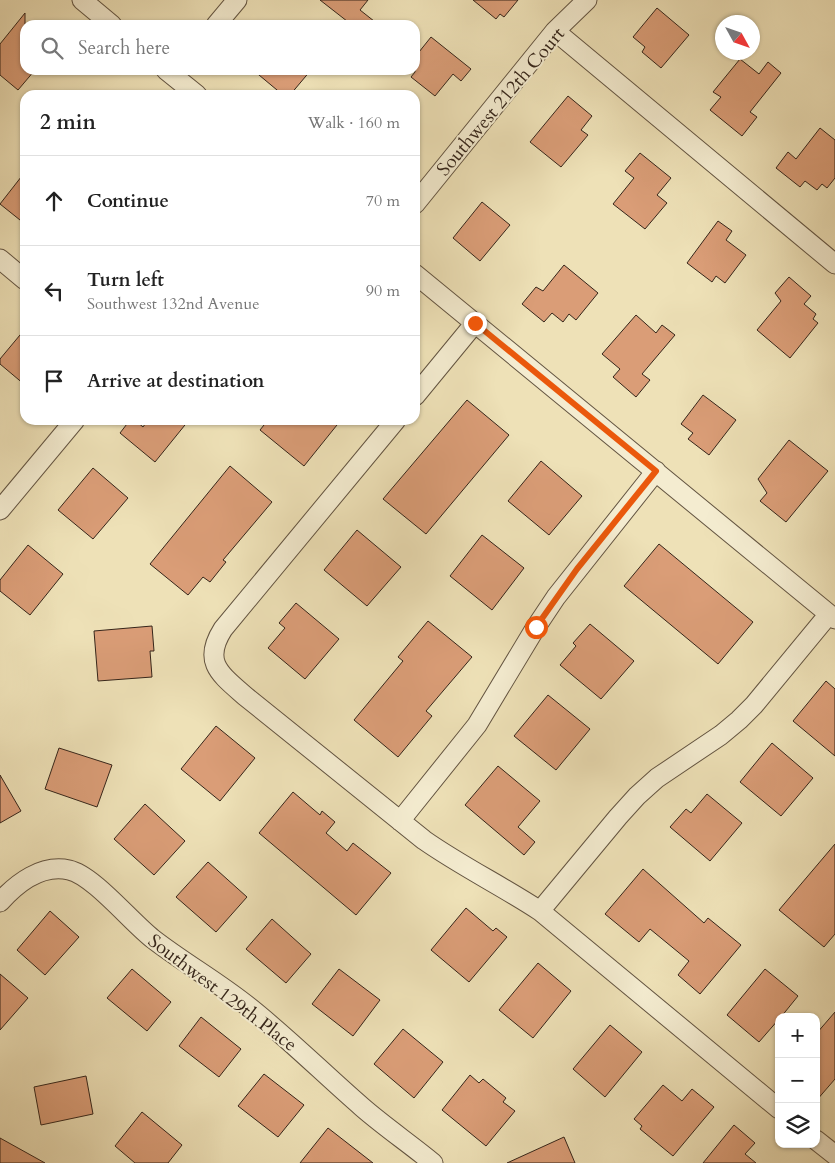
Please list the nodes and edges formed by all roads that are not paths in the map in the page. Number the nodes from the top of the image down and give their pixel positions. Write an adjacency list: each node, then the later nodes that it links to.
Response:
1 (82, 0): 4 (street)
2 (237, 0): 5 (street)
3 (587, 0): 6 (street, Southwest 212th Court)
4 (106, 20)
5 (220, 20)
6 (555, 31): 9 (street, Southwest 212th Court); 11 (street)
7 (176, 75): 8 (street)
8 (192, 90)
9 (420, 198)
10 (0, 260): 12 (street)
11 (835, 264)
12 (20, 276)
13 (420, 278): 14 (street)
14 (475, 323): 15 (street); 18 (street)
15 (420, 390)
16 (71, 425): 19 (street)
17 (392, 425): 21 (street)
18 (656, 471): 20 (street); 21 (street)
19 (0, 510)
20 (832, 617): 23 (street)
21 (400, 821): 23 (street)
22 (0, 902): 27 (street, Southwest 129th Place)
23 (540, 911): 24 (street)
24 (775, 1106)
25 (820, 1143): 26 (street)
26 (835, 1155)
27 (433, 1163)

